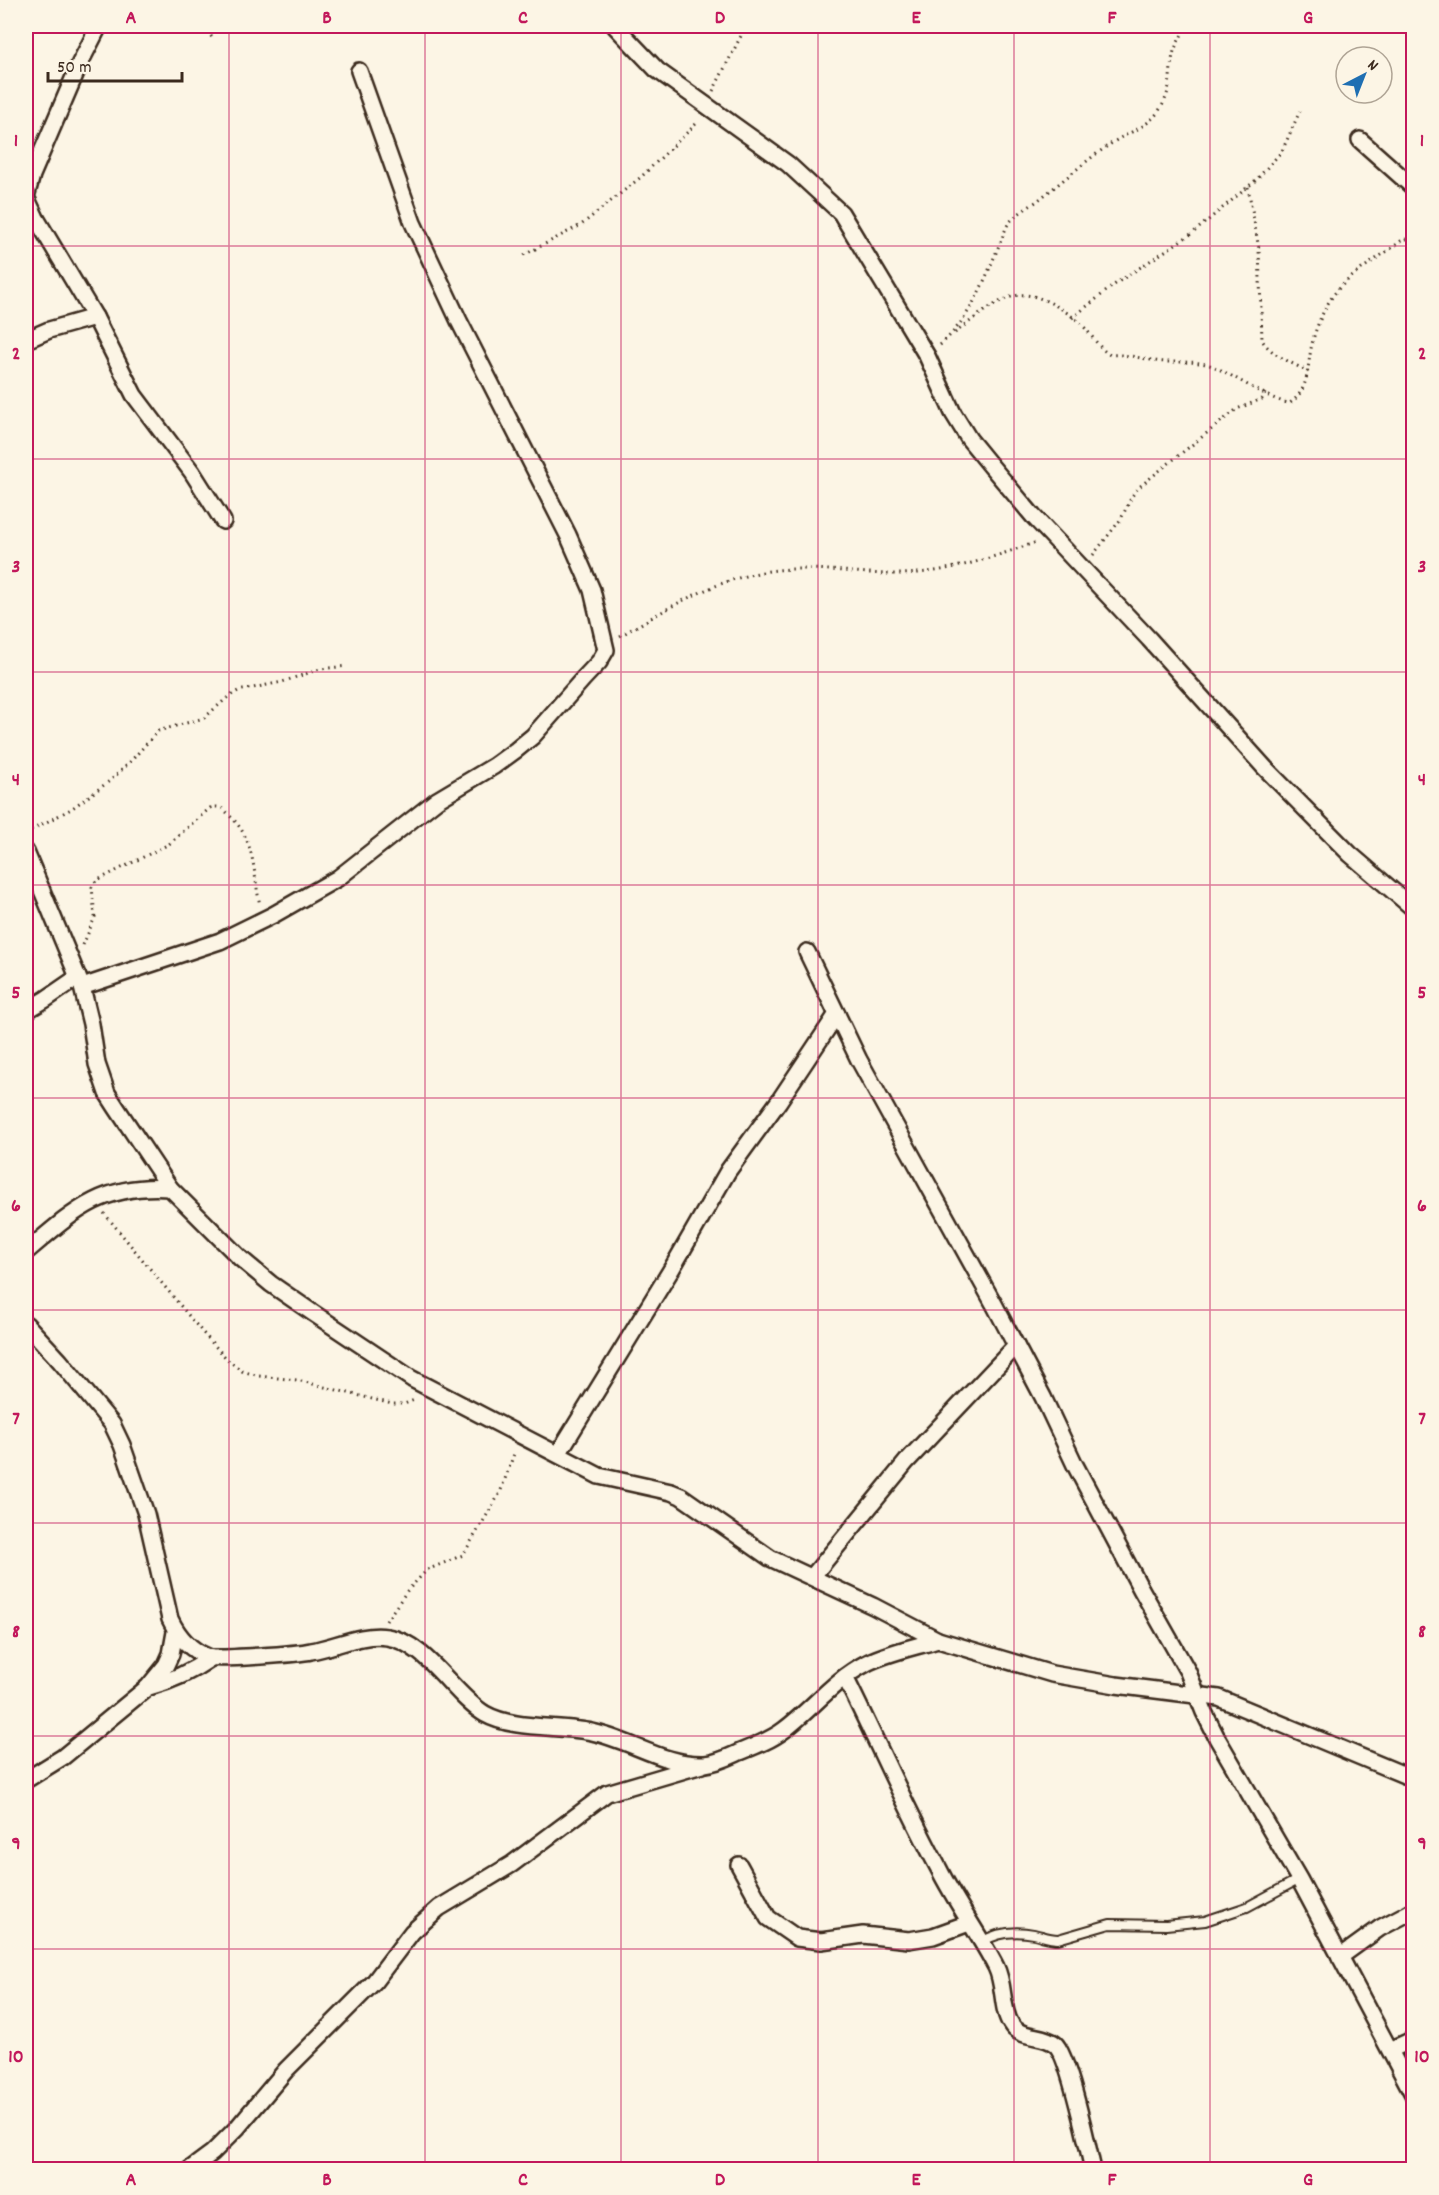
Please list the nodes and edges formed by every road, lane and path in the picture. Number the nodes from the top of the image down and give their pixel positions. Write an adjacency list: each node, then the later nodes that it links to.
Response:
1 (99, 26): 15 (street)
2 (204, 26): 6 (path)
3 (615, 26): 8 (street)
4 (746, 26): 8 (path)
5 (1186, 26): 17 (path)
6 (213, 39)
7 (359, 71): 25 (street)
8 (708, 107): 14 (path); 19 (street)
9 (1300, 111): 11 (path)
10 (1360, 140): 12 (street)
11 (1248, 187): 16 (path); 20 (path)
12 (1413, 188)
13 (1413, 236): 20 (path)
14 (524, 255)
15 (95, 317): 18 (street); 22 (street)
16 (1072, 318): 17 (path); 21 (path)
17 (955, 333): 19 (path)
18 (26, 340)
19 (927, 356): 23 (street)
20 (1309, 372): 21 (path)
21 (1265, 393): 24 (path)
22 (223, 521)
23 (1052, 537): 24 (street); 25 (path)
24 (1082, 568): 29 (street)
25 (605, 644): 30 (street)
26 (347, 666): 27 (path)
27 (26, 832)
28 (26, 852): 32 (street)
29 (1413, 909)
30 (263, 920): 32 (street); 32 (path)
31 (807, 952): 34 (street)
32 (78, 976): 33 (street); 35 (street)
33 (26, 1011)
34 (837, 1014): 39 (street); 42 (street)
35 (170, 1188): 36 (street); 40 (street)
36 (94, 1200): 37 (street); 40 (path)
37 (26, 1252)
38 (26, 1327): 44 (street)
39 (1016, 1346): 43 (street); 50 (street)
40 (433, 1391): 41 (street)
41 (519, 1435): 42 (street); 45 (path)
42 (558, 1454): 43 (street)
43 (812, 1577): 46 (street)
44 (175, 1632): 47 (street); 49 (street)
45 (376, 1636): 47 (street); 51 (street)
46 (938, 1640): 48 (street); 50 (street)
47 (211, 1658): 49 (street)
48 (845, 1677): 51 (street); 57 (street)
49 (148, 1687): 53 (street)
50 (1197, 1694): 52 (street); 55 (street)
51 (706, 1764): 63 (street)
52 (1413, 1779)
53 (26, 1780)
54 (739, 1865): 57 (street)
55 (1299, 1879): 58 (lane); 59 (street)
56 (1413, 1910): 59 (street)
57 (969, 1923): 58 (street)
58 (981, 1942): 64 (street)
59 (1340, 1957): 61 (street)
60 (1413, 2039): 61 (street)
61 (1390, 2050): 62 (street)
62 (1413, 2096)
63 (189, 2169)
64 (1093, 2169)

